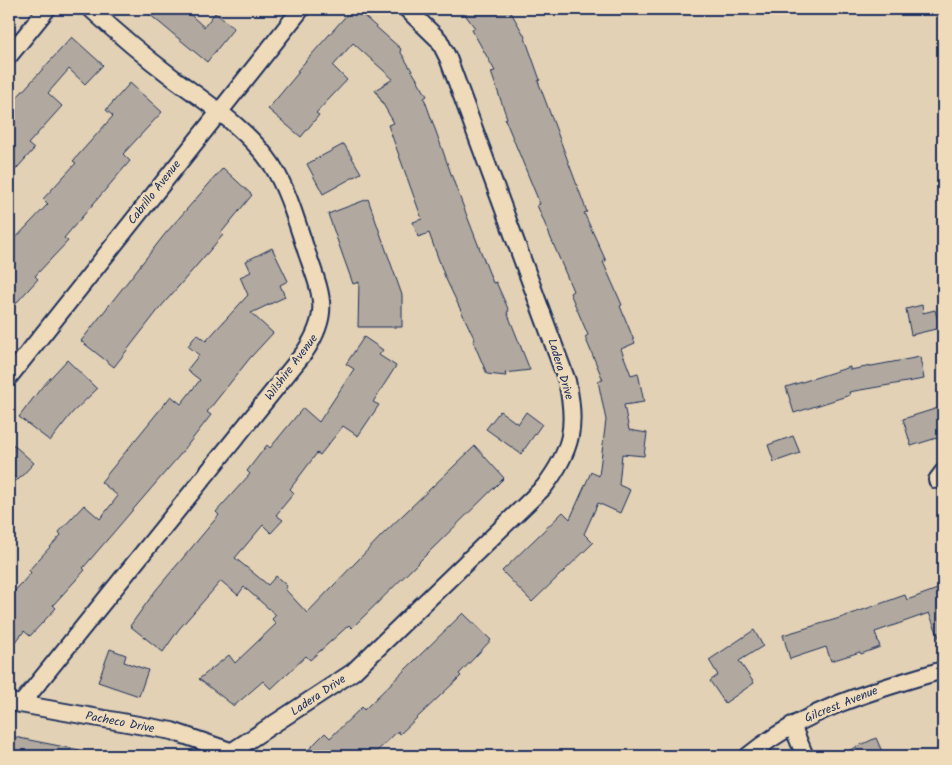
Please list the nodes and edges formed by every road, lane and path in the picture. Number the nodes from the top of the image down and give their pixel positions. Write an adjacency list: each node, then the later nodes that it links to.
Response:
1 (47, 9): 5 (street)
2 (91, 9): 6 (street, Wilshire Avenue)
3 (301, 9): 6 (street, Cabrillo Avenue)
4 (407, 9): 11 (street, Ladera Drive)
5 (9, 56)
6 (218, 112): 7 (street, Cabrillo Avenue); 9 (street, Wilshire Avenue)
7 (9, 377)
8 (943, 670): 10 (street, Gilcrest Avenue)
9 (15, 703): 11 (street, Pacheco Drive)
10 (792, 725): 12 (street, Gilcrest Avenue); 13 (street)
11 (227, 754)
12 (748, 756)
13 (806, 756)

